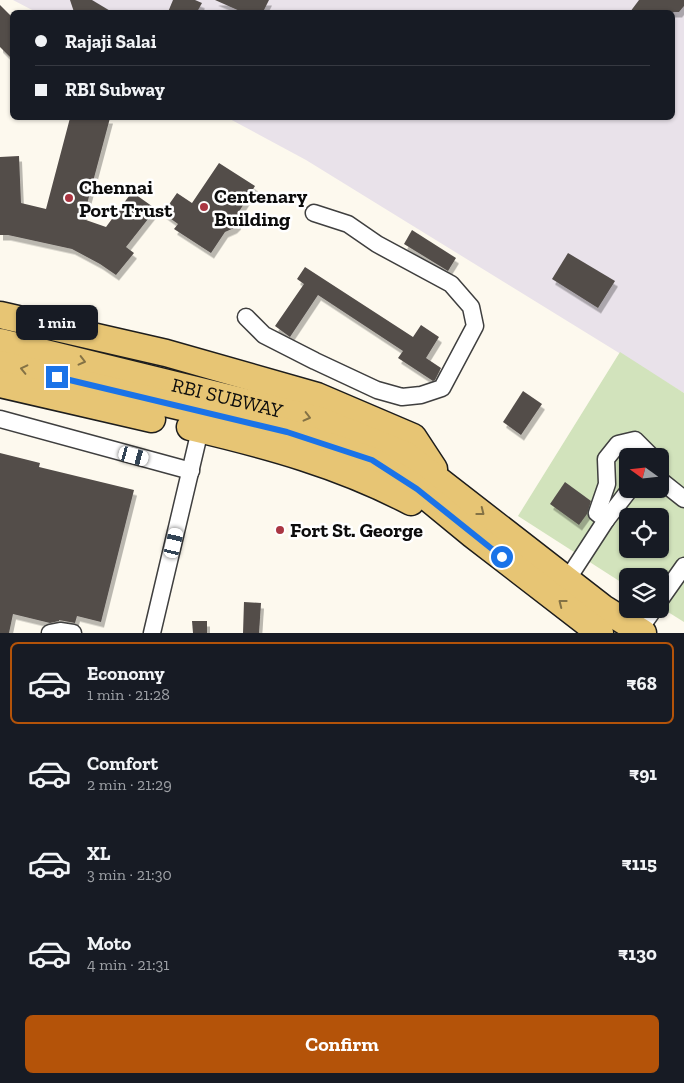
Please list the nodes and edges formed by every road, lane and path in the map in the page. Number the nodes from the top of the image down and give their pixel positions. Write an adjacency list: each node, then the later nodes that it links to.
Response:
1 (314, 212): 3 (street)
2 (0, 315): 11 (main road)
3 (246, 317)
4 (0, 342): 11 (main road, RBI SUBWAY, one-way to 11)
5 (0, 364): 16 (main road, RBI SUBWAY, one-way to 5)
6 (0, 384): 8 (main road)
7 (0, 419): 10 (street)
8 (200, 430): 10 (street); 16 (main road)
9 (643, 448): 15 (street)
10 (191, 471): 24 (street)
11 (442, 482): 18 (main road, RBI SUBWAY, one-way to 18)
12 (669, 487): 14 (street)
13 (623, 498): 15 (street)
14 (684, 499)
15 (606, 520): 18 (street)
16 (473, 535): 25 (main road, one-way to 16)
17 (684, 566): 19 (street)
18 (567, 580): 21 (main road, RBI SUBWAY)
19 (669, 587)
20 (649, 618): 21 (street)
21 (641, 632)
22 (50, 633): 23 (street)
23 (73, 633)
24 (152, 633)
25 (600, 633)

